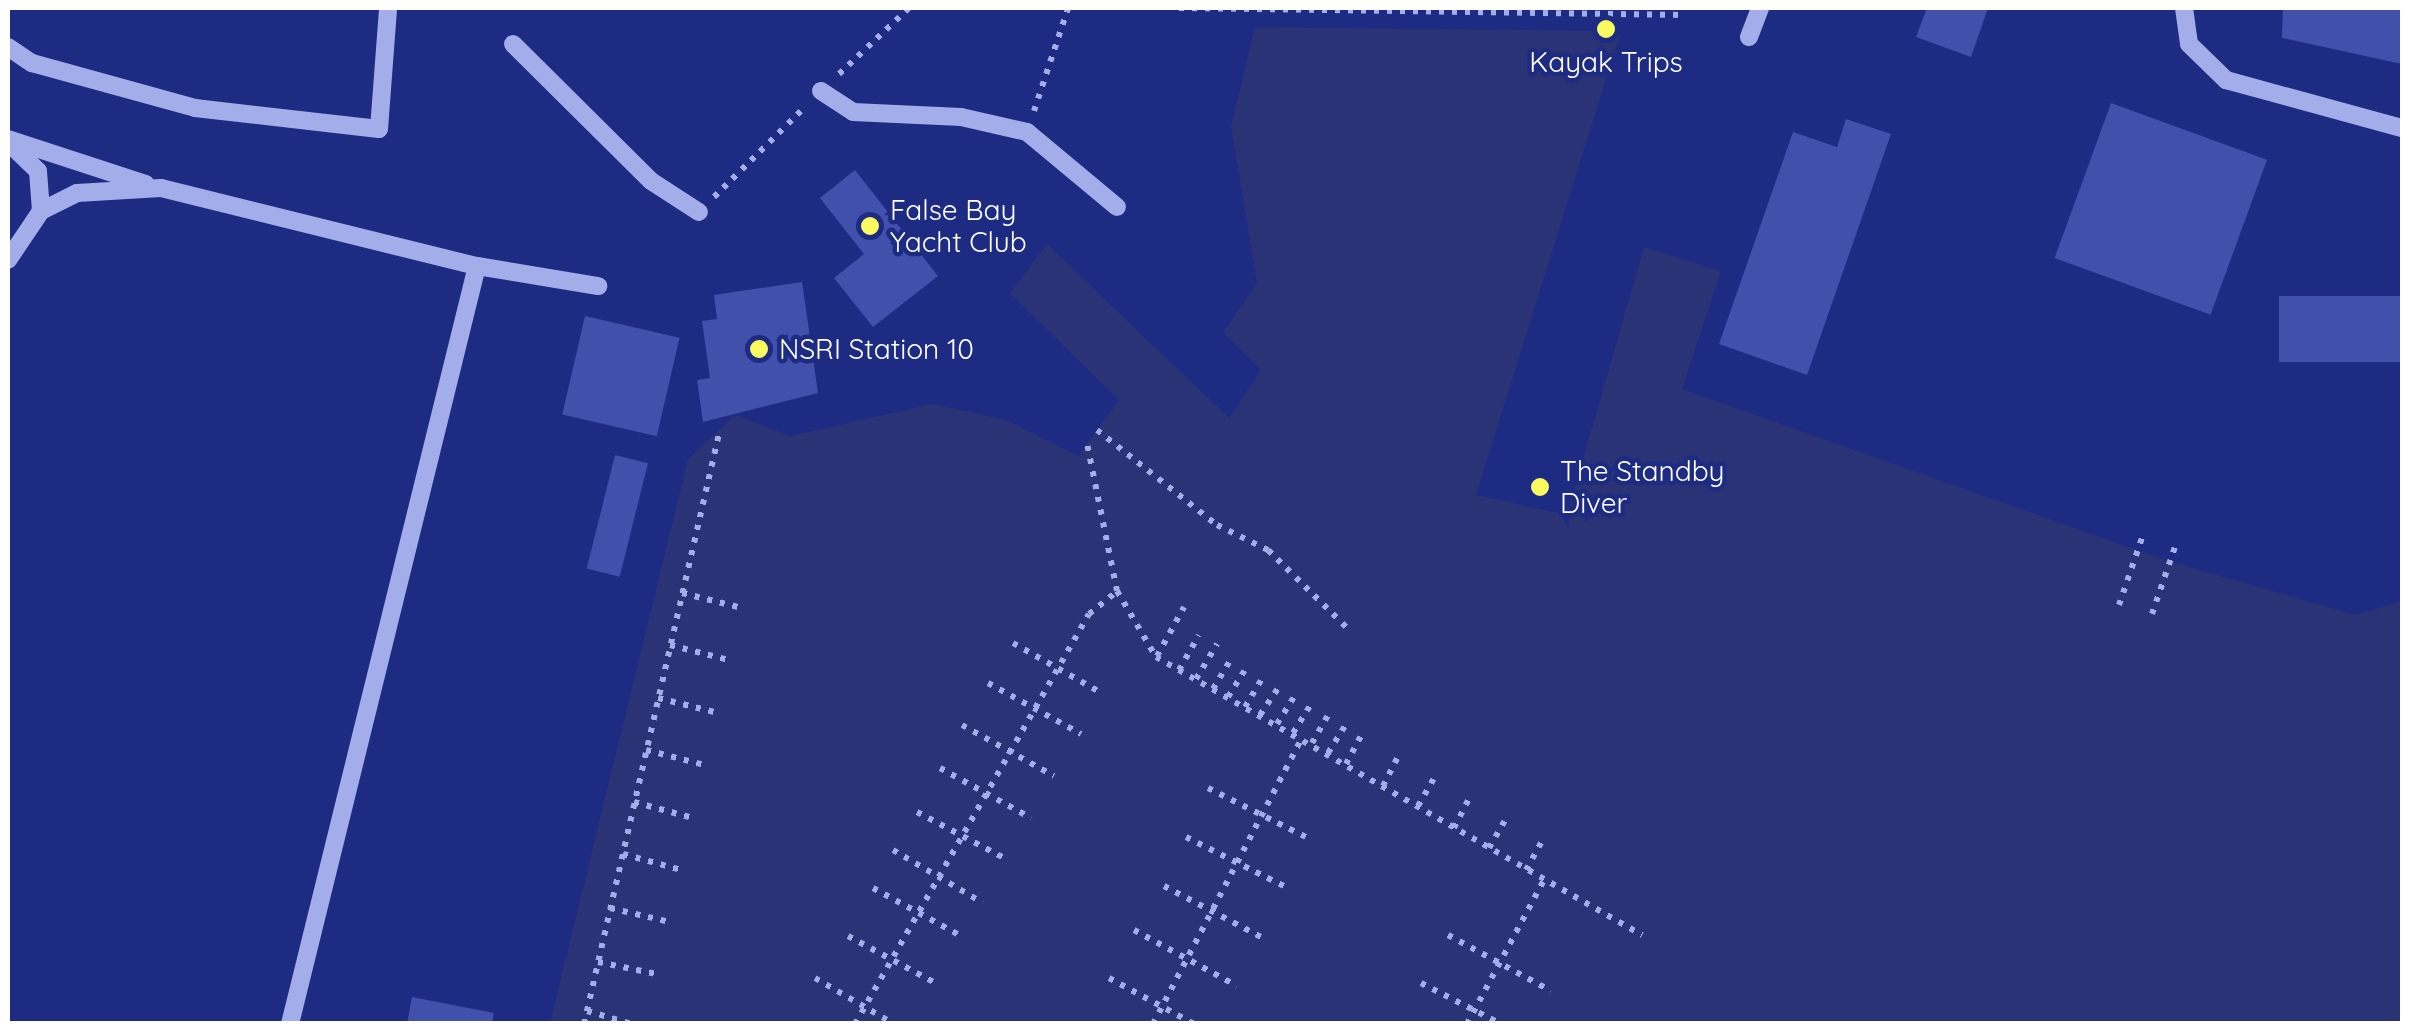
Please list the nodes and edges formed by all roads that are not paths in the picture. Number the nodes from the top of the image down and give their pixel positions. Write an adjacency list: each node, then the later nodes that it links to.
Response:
1 (388, 8): 6 (lane)
2 (1760, 8): 4 (lane)
3 (2184, 8): 8 (lane)
4 (1749, 37)
5 (513, 44): 13 (lane)
6 (8, 47)
7 (821, 91): 11 (lane)
8 (2402, 128)
9 (8, 140): 10 (lane); 12 (lane)
10 (161, 188): 12 (lane); 15 (lane)
11 (1117, 207)
12 (41, 210): 14 (lane)
13 (699, 212)
14 (8, 260)
15 (477, 266): 16 (lane); 17 (lane)
16 (598, 286)
17 (290, 1024)

